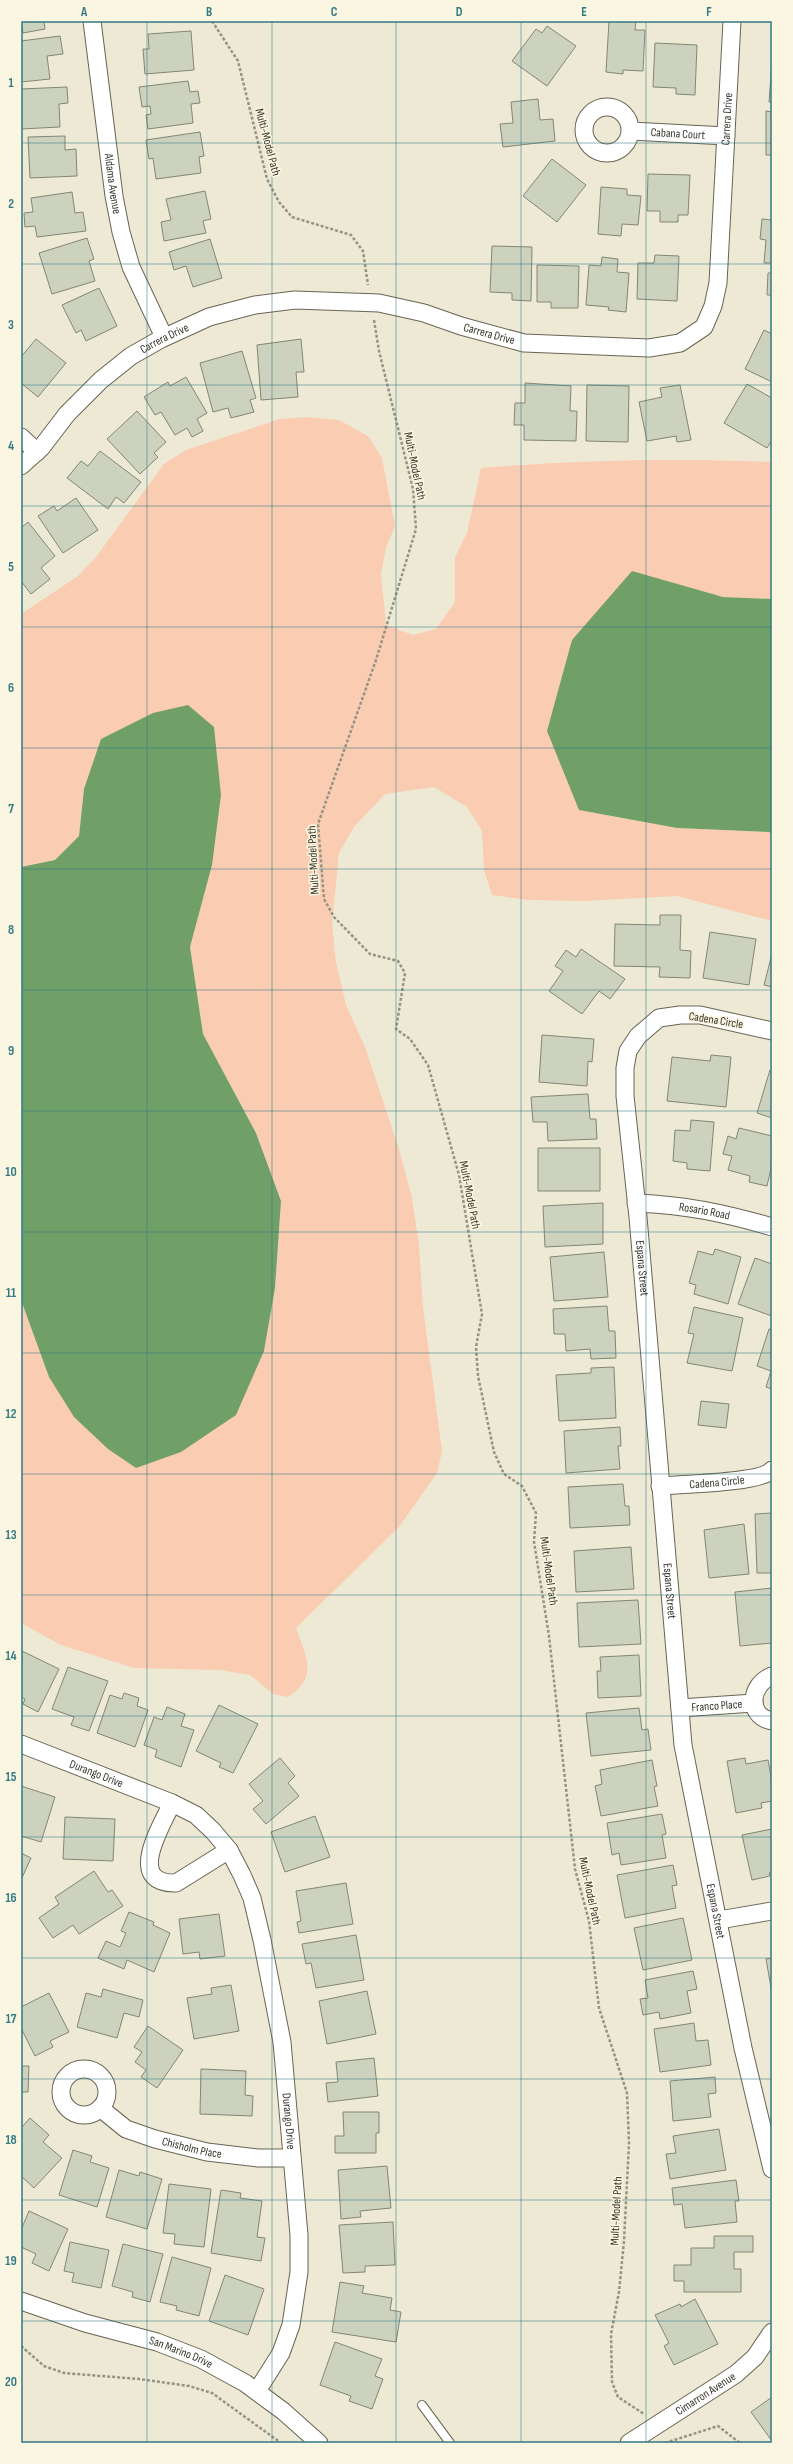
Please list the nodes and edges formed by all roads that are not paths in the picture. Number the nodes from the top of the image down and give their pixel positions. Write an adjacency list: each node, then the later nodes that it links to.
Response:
1 (92, 21): 5 (street, Aldama Avenue)
2 (732, 21): 4 (street, Carrera Drive)
3 (631, 131): 4 (street, Cabana Court)
4 (726, 136): 5 (street, Carrera Drive)
5 (164, 338): 7 (street, Carrera Drive)
6 (21, 437): 7 (street)
7 (37, 452): 8 (street, Carrera Drive)
8 (21, 466)
9 (659, 1018): 10 (street, Cadena Circle); 11 (street, Espana Street)
10 (772, 1031)
11 (636, 1203): 12 (street, Rosario Road); 14 (street, Espana Street)
12 (772, 1227)
13 (772, 1470): 14 (street, Cadena Circle)
14 (660, 1486): 17 (street, Espana Street)
15 (772, 1676): 16 (street, Franco Place)
16 (754, 1703): 17 (street, Franco Place); 18 (street, Franco Place)
17 (680, 1708): 23 (street, Espana Street)
18 (772, 1721)
19 (21, 1744): 20 (street, Durango Drive)
20 (172, 1803): 21 (street, Durango Drive); 21 (street)
21 (229, 1850): 25 (street, Durango Drive)
22 (772, 1912): 23 (street)
23 (719, 1920): 26 (street, Espana Street)
24 (100, 2108): 25 (street, Chisholm Place)
25 (292, 2158): 29 (street, Durango Drive)
26 (772, 2168)
27 (21, 2301): 29 (street, San Marino Drive)
28 (772, 2332): 33 (street, Cimarron Avenue)
29 (257, 2391): 31 (street, San Marino Drive)
30 (422, 2405): 32 (lane)
31 (319, 2443)
32 (450, 2443)
33 (629, 2443)

